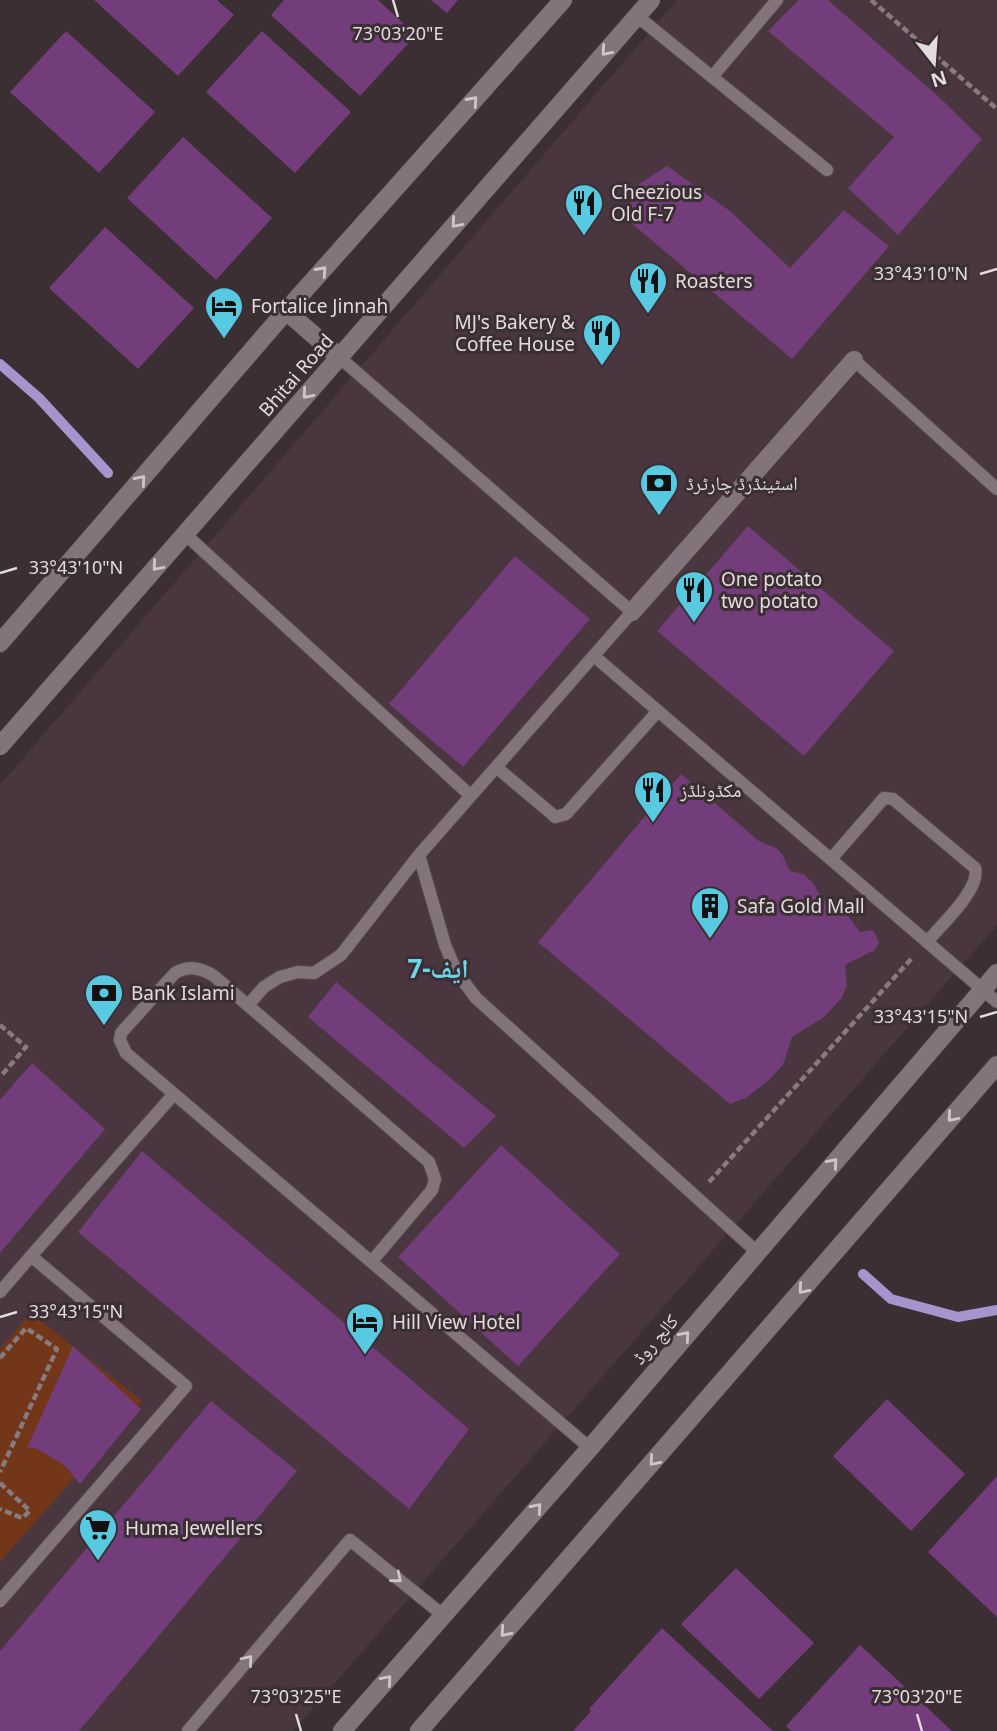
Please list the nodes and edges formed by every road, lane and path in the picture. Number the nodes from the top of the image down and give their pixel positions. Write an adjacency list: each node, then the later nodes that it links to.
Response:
1 (564, 0): 9 (street, one-way to 1)
2 (651, 0): 5 (street, Bhitai Road)
3 (777, 0): 6 (lane)
4 (871, 0): 7 (path)
5 (637, 16): 6 (lane); 10 (street, Bhitai Road, one-way to 10)
6 (712, 77): 8 (lane)
7 (997, 110)
8 (827, 170)
9 (286, 311): 10 (street); 15 (street, one-way to 9)
10 (339, 357): 13 (street, Bhitai Road, one-way to 13); 14 (lane)
11 (853, 360): 12 (lane); 14 (street)
12 (997, 489)
13 (186, 534): 18 (street, Bhitai Road, one-way to 18); 20 (lane)
14 (632, 612): 16 (lane)
15 (0, 643)
16 (594, 656): 17 (lane); 19 (lane)
17 (658, 711): 19 (lane); 22 (lane)
18 (0, 746)
19 (496, 767): 20 (lane)
20 (471, 796): 21 (lane)
21 (419, 855): 27 (lane); 32 (lane)
22 (831, 859): 23 (lane); 23 (lane)
23 (927, 942): 25 (lane); 32 (path)
24 (997, 973): 25 (street, کالج روڈ)
25 (982, 989): 26 (lane); 33 (street, کالج روڈ, one-way to 25)
26 (997, 1002)
27 (248, 1005): 31 (lane); 35 (lane)
28 (0, 1025): 30 (path)
29 (997, 1065): 46 (street, one-way to 46)
30 (0, 1077)
31 (174, 1094): 34 (lane); 35 (lane)
32 (695, 1197): 33 (lane)
33 (757, 1252): 38 (street, کالج روڈ, one-way to 33)
34 (31, 1256): 36 (lane); 42 (lane)
35 (372, 1261): 38 (lane)
36 (0, 1292)
37 (0, 1358): 39 (path)
38 (590, 1448): 43 (street, کالج روڈ, one-way to 38)
39 (0, 1472)
40 (0, 1483): 41 (path)
41 (0, 1509)
42 (0, 1601)
43 (444, 1616): 44 (lane, one-way to 43); 45 (street, کالج روڈ, one-way to 43)
44 (188, 1731)
45 (342, 1731)
46 (419, 1731)

